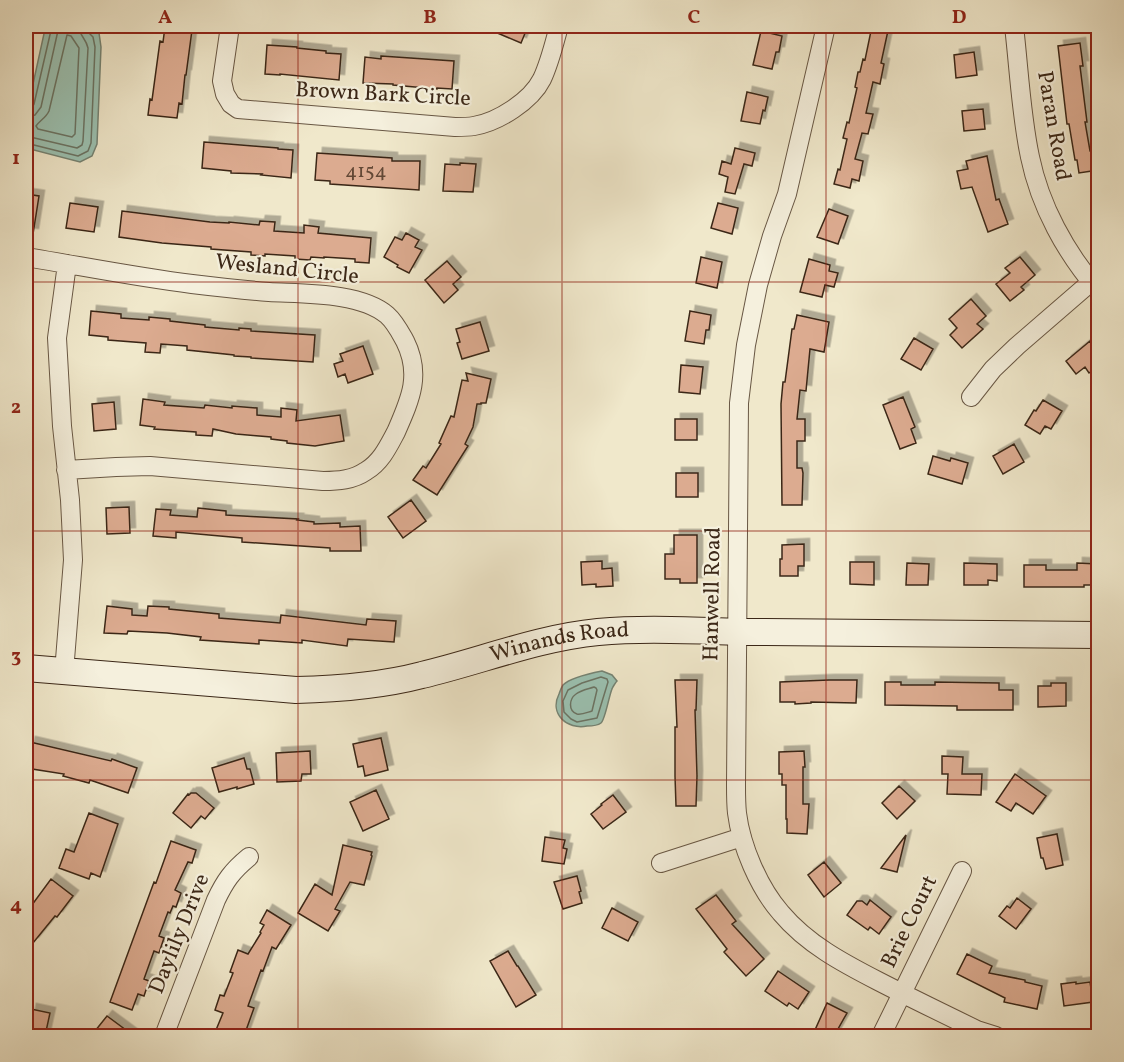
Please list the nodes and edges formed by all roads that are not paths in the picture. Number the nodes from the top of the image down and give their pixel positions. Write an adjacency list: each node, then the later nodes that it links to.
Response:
1 (230, 26): 2 (street, Brown Bark Circle)
2 (560, 26)
3 (826, 26): 10 (street, Hanwell Road)
4 (1014, 26): 7 (street, Paran Road)
5 (26, 257): 6 (street, Wesland Circle)
6 (67, 264): 9 (street); 9 (street, Wesland Circle)
7 (1095, 286): 8 (street)
8 (971, 397)
9 (66, 470): 13 (street)
10 (737, 632): 11 (street, Winands Road); 13 (street, Winands Road); 14 (street, Hanwell Road)
11 (1098, 635)
12 (26, 668): 13 (street, Winands Road)
13 (64, 672)
14 (742, 837): 16 (street); 18 (street, Hanwell Road)
15 (249, 857): 19 (street, Daylily Drive)
16 (661, 863)
17 (962, 871): 18 (street, Brie Court)
18 (902, 994): 20 (street, Brie Court); 21 (street, Hanwell Road)
19 (164, 1036)
20 (881, 1036)
21 (996, 1036)

